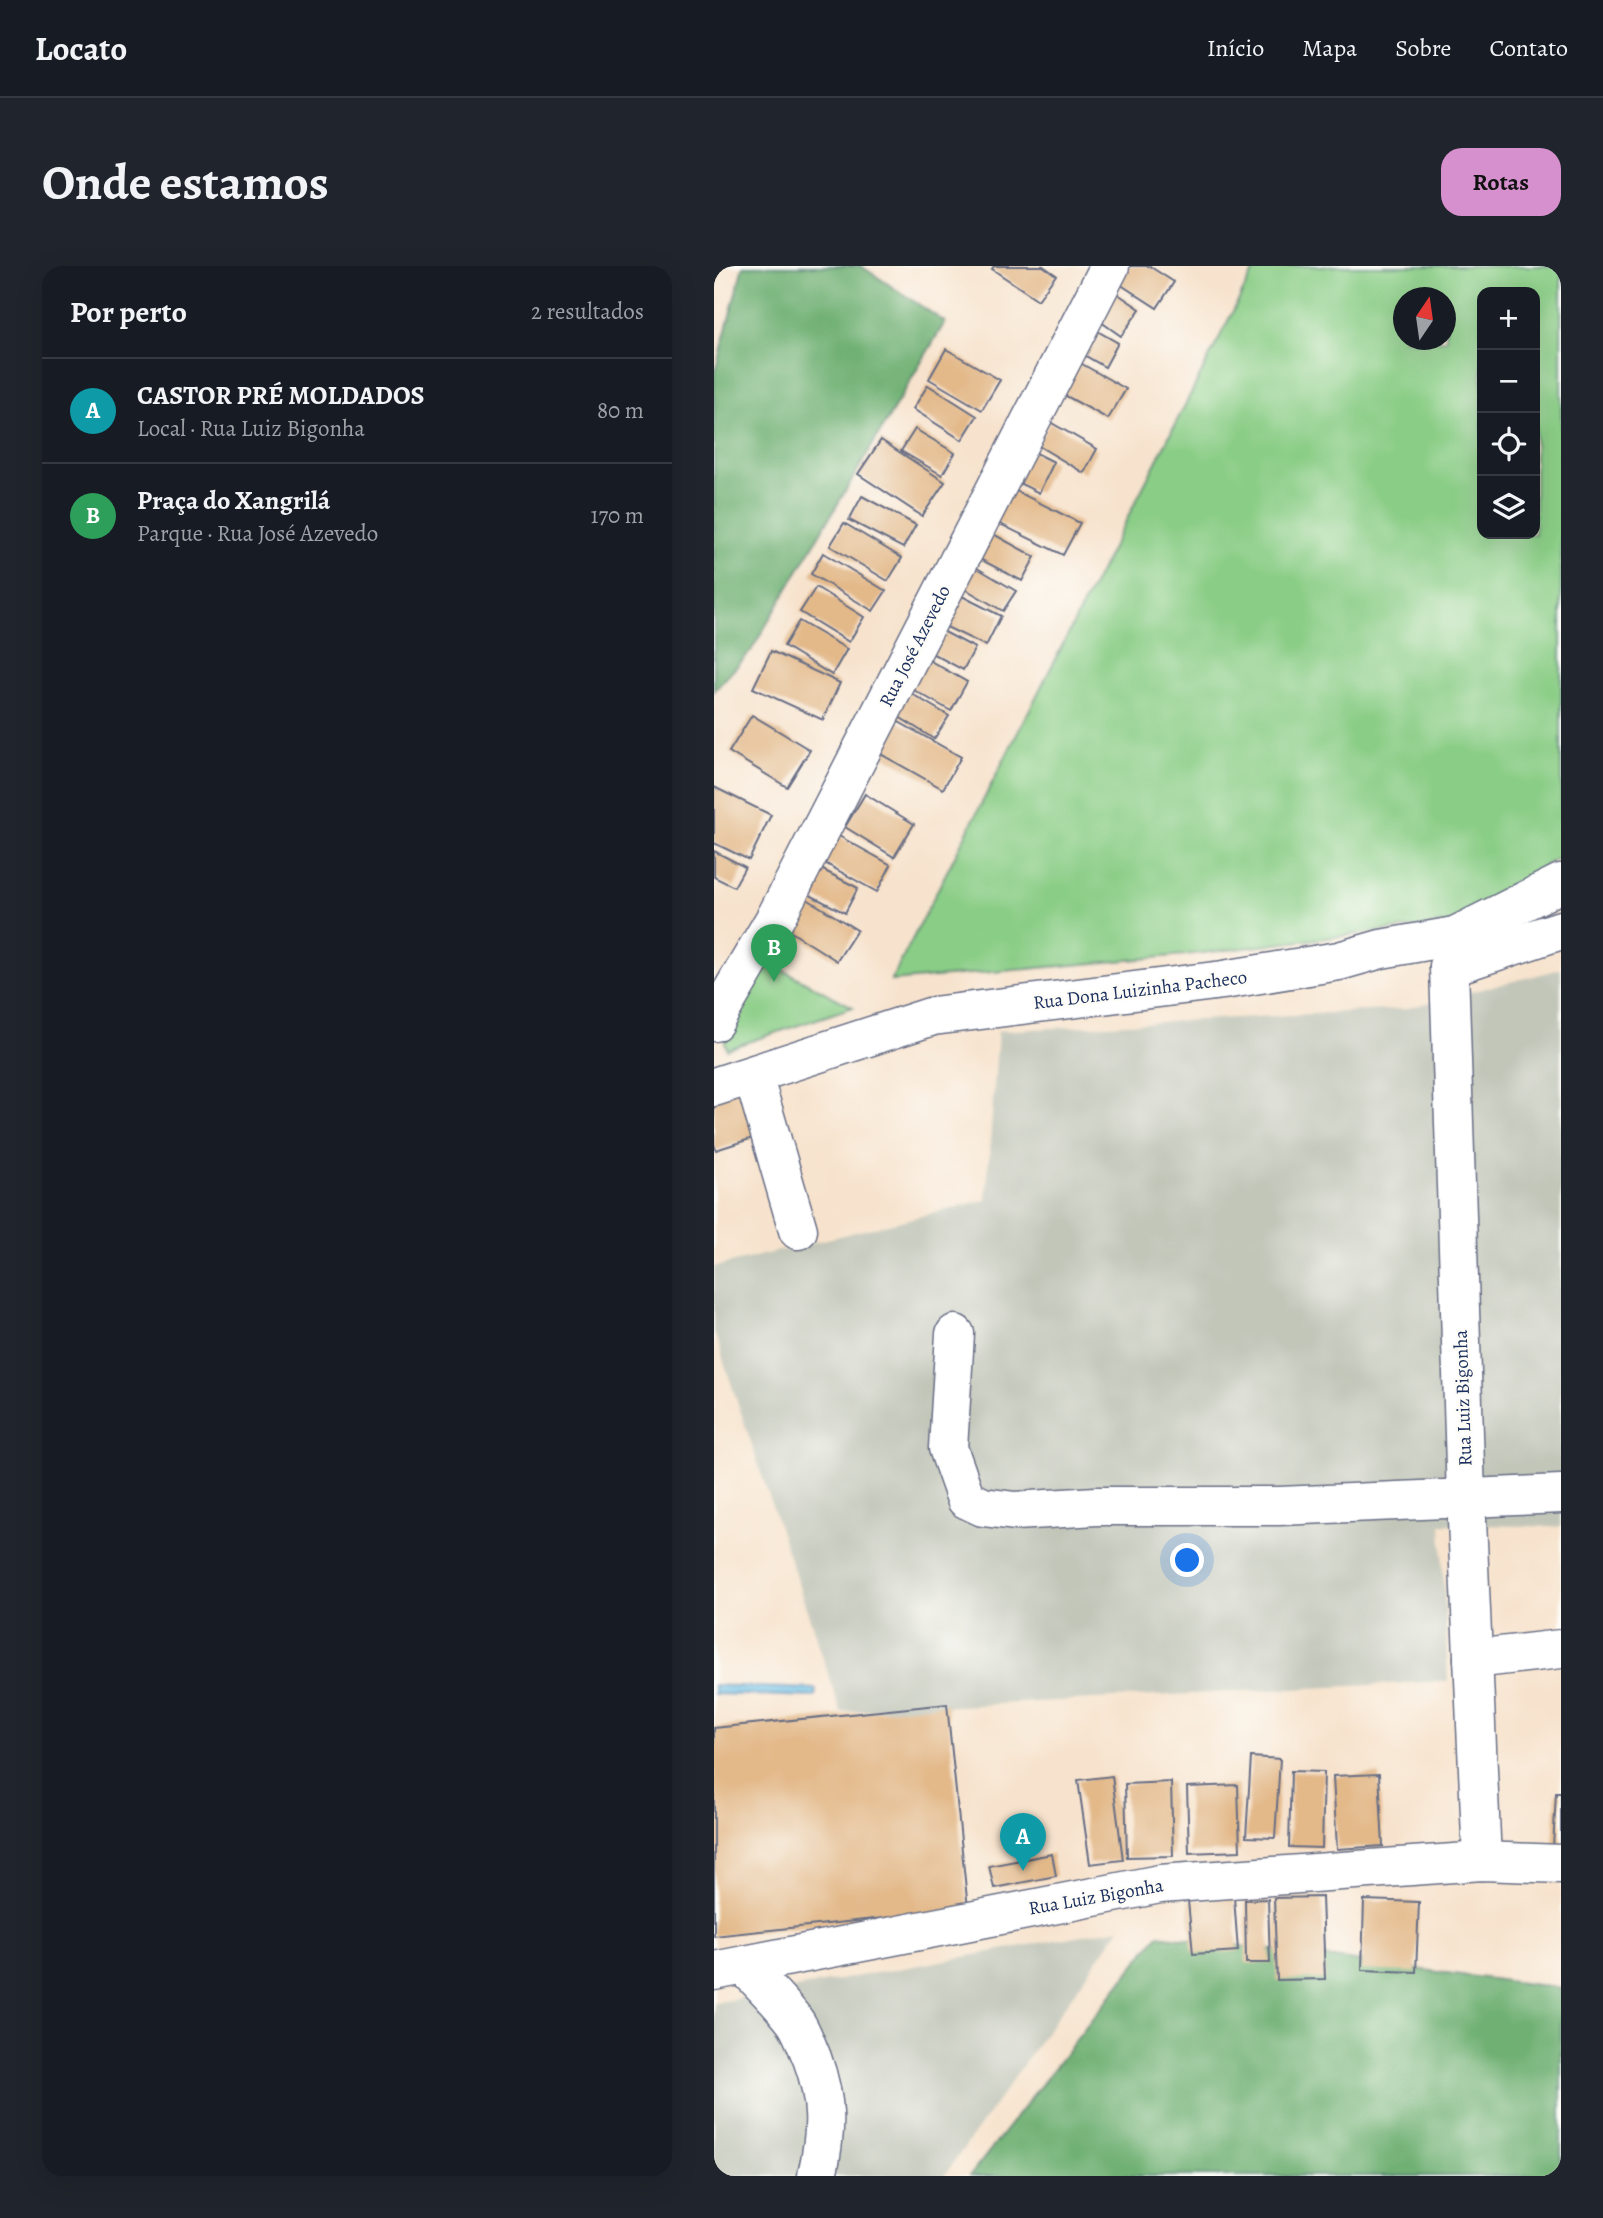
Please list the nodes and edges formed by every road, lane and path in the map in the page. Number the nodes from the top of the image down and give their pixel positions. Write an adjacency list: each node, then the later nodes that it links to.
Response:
1 (1110, 266): 5 (street, Rua José Azevedo)
2 (1561, 883): 4 (street, Rua Dona Luizinha Pacheco)
3 (1561, 930): 4 (street)
4 (1452, 952): 6 (street, Rua Dona Luizinha Pacheco); 11 (street, Rua Luiz Bigonha)
5 (714, 1023)
6 (753, 1075): 7 (street, Rua Dona Luizinha Pacheco); 8 (street)
7 (714, 1087)
8 (798, 1230)
9 (956, 1334): 11 (street)
10 (1561, 1494): 11 (street)
11 (1466, 1497): 13 (street, Rua Luiz Bigonha)
12 (1561, 1649): 13 (street)
13 (1473, 1659): 14 (street, Rua Luiz Bigonha)
14 (1482, 1861): 15 (street, Rua Luiz Bigonha); 16 (street, Rua Luiz Bigonha)
15 (1561, 1864)
16 (729, 1969): 17 (street)
17 (817, 2176)

